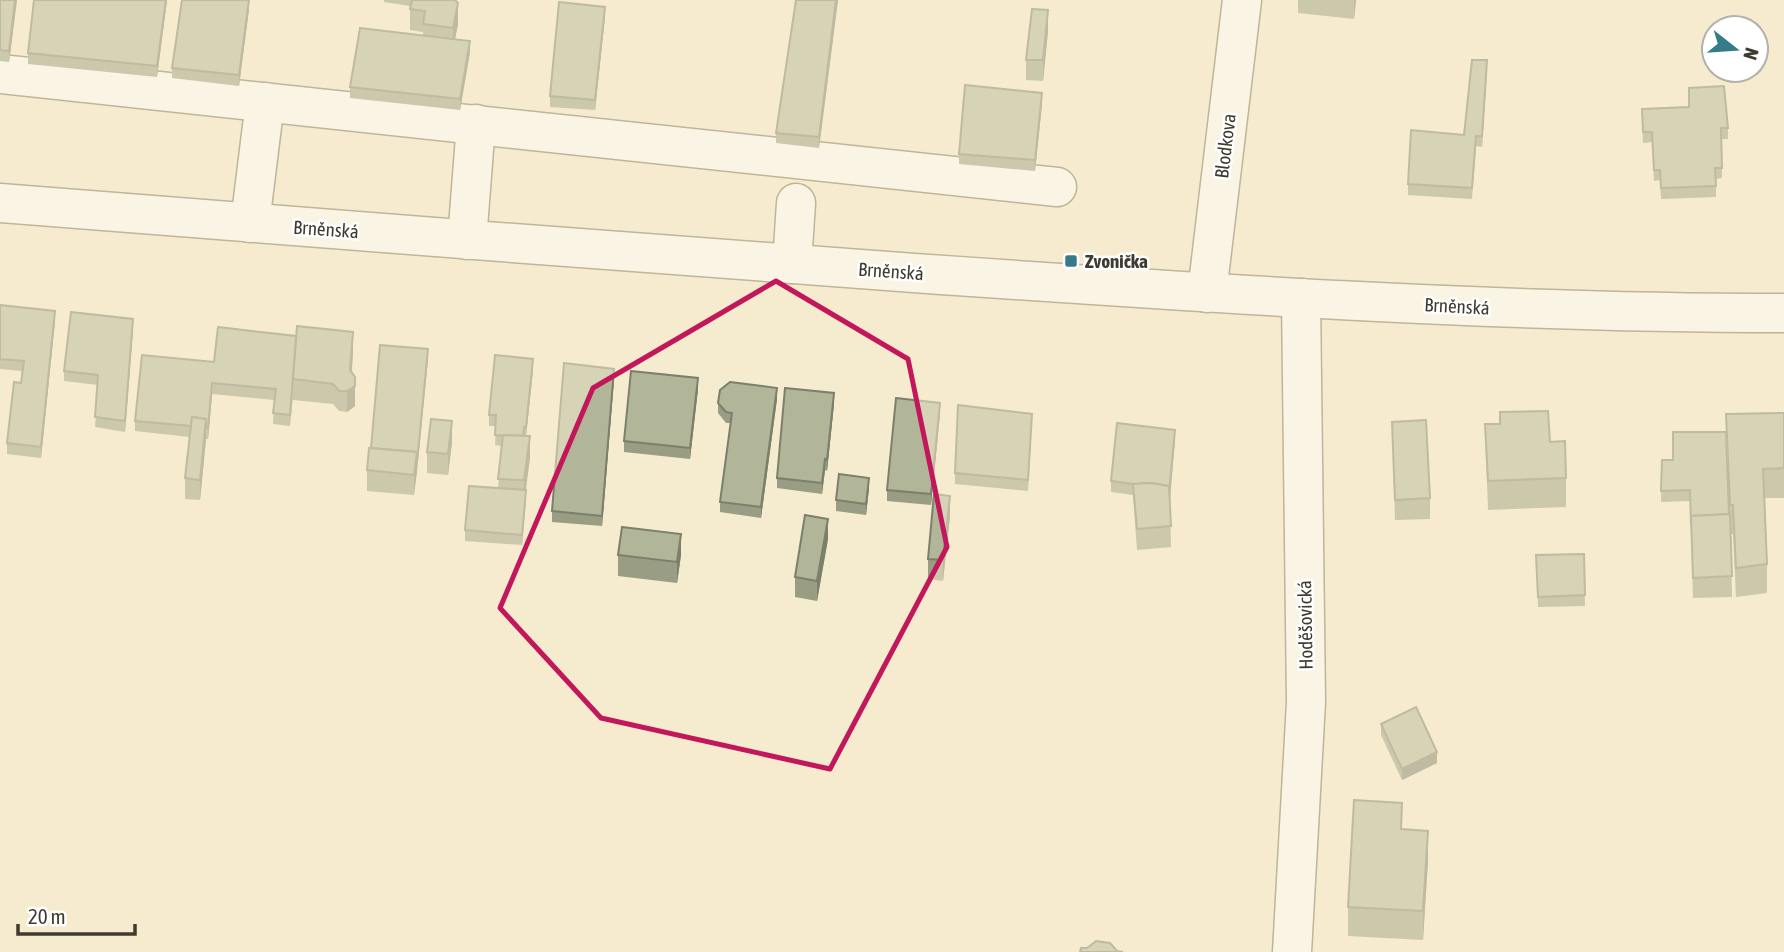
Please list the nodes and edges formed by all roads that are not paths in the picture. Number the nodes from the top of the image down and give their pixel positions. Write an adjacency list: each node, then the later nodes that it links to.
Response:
1 (1242, 0): 11 (street, Blodkova)
2 (0, 74): 3 (street)
3 (264, 102): 4 (street); 8 (street)
4 (475, 124): 5 (street); 9 (street)
5 (1057, 187)
6 (0, 203): 8 (street, Brněnská)
7 (796, 203): 10 (street)
8 (250, 223): 9 (street, Brněnská)
9 (467, 240): 10 (street, Brněnská)
10 (792, 264): 11 (street, Brněnská)
11 (1207, 293): 12 (street, Brněnská)
12 (1301, 298): 13 (street, Brněnská); 14 (street, Hoděšovická)
13 (1784, 313)
14 (1292, 952)

